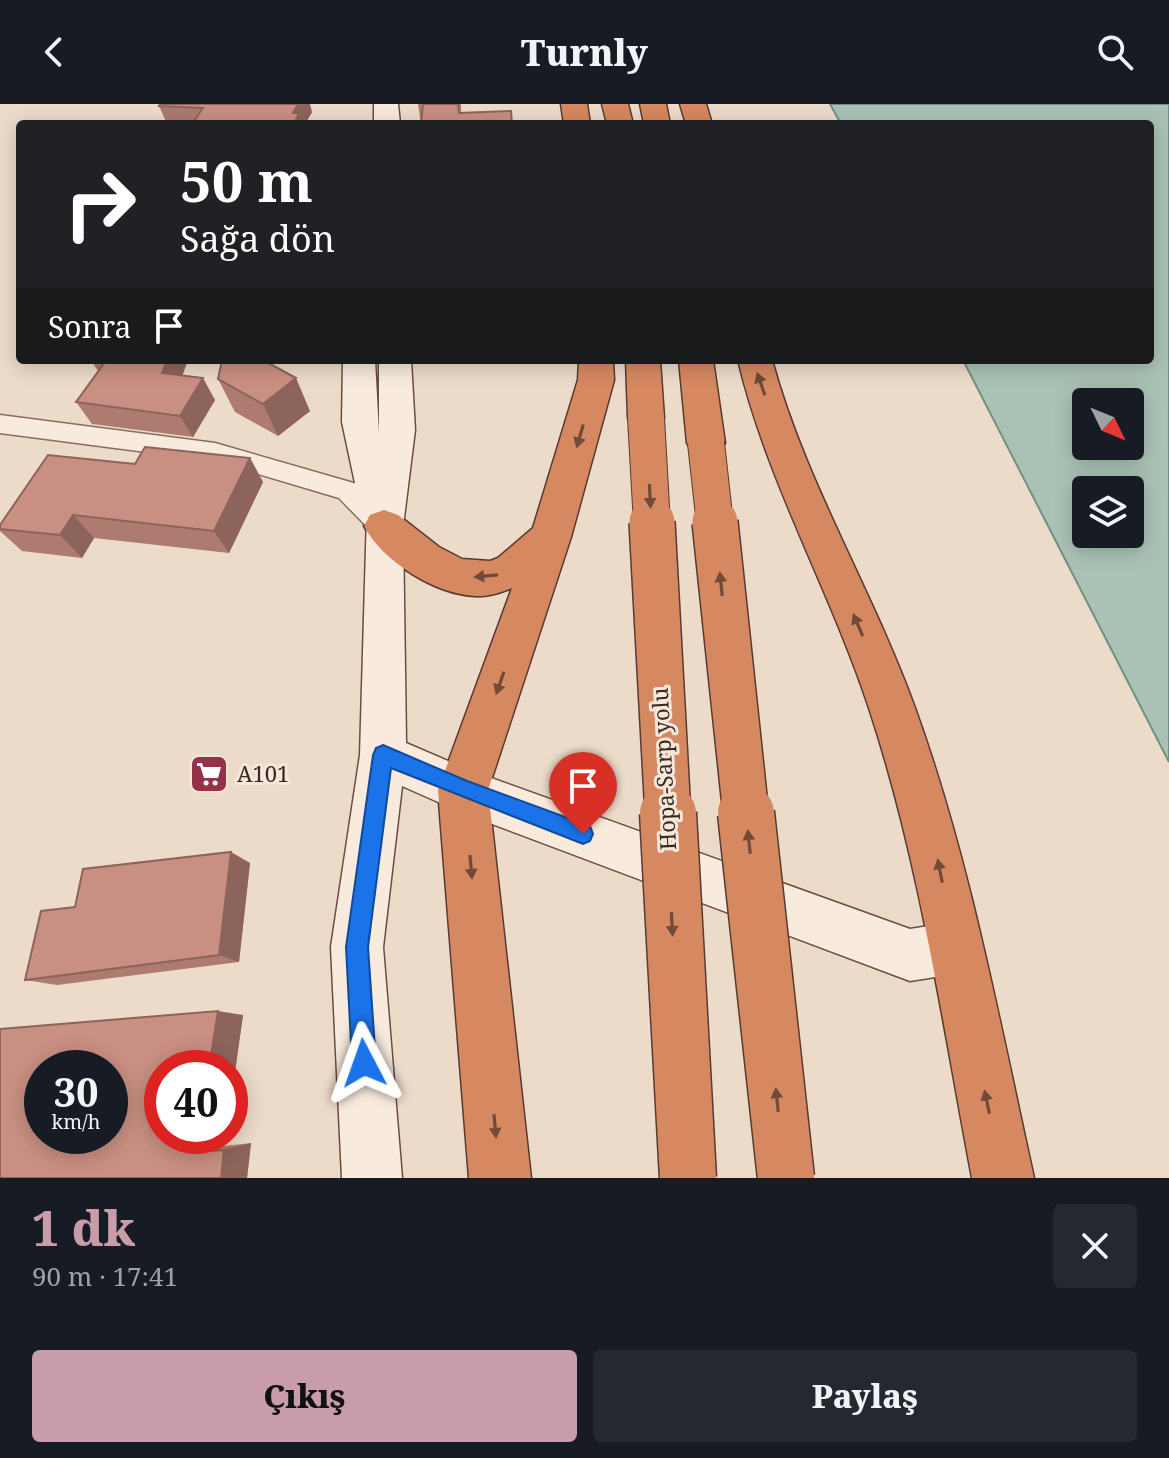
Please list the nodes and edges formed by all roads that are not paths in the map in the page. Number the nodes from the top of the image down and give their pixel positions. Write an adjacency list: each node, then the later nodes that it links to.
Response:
1 (359, 364): 8 (main road)
2 (395, 364): 8 (main road)
3 (596, 364): 9 (highway, one-way to 9)
4 (643, 364): 15 (highway, Hopa-Sarp yolu, one-way to 15, bridge)
5 (696, 364): 16 (highway, one-way to 5, bridge)
6 (756, 364): 12 (highway, one-way to 6)
7 (0, 424): 8 (street)
8 (384, 526): 9 (highway, one-way to 8); 10 (main road)
9 (551, 537): 11 (highway, one-way to 11)
10 (383, 755): 11 (main road); 13 (main road)
11 (463, 790): 12 (main road); 14 (highway, one-way to 14)
12 (954, 948): 17 (highway, one-way to 12)
13 (372, 1178)
14 (500, 1178)
15 (688, 1178)
16 (786, 1178)
17 (1003, 1178)

